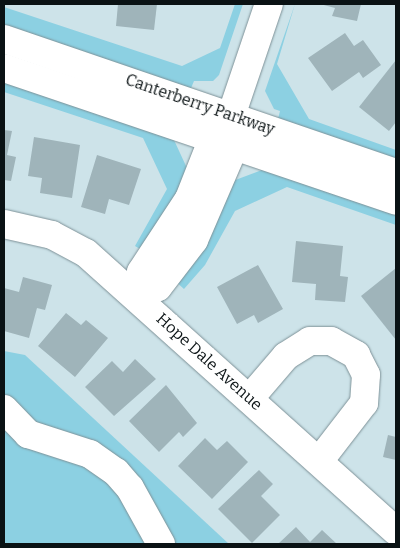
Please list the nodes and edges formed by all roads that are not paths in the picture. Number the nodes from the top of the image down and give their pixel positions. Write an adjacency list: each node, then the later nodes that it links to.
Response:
1 (269, 4): 4 (street)
2 (4, 39): 4 (street, Canterberry Parkway)
3 (4, 68): 5 (street, Canterberry Parkway)
4 (231, 116): 5 (street); 6 (street, Canterberry Parkway)
5 (224, 141): 7 (street, Canterberry Parkway); 9 (street)
6 (396, 173)
7 (396, 201)
8 (4, 224): 9 (street, Hope Dale Avenue)
9 (135, 295): 10 (street, Hope Dale Avenue)
10 (250, 398): 12 (street, Hope Dale Avenue); 12 (street)
11 (4, 409): 14 (street)
12 (320, 460): 13 (street, Hope Dale Avenue)
13 (396, 532)
14 (161, 544)

